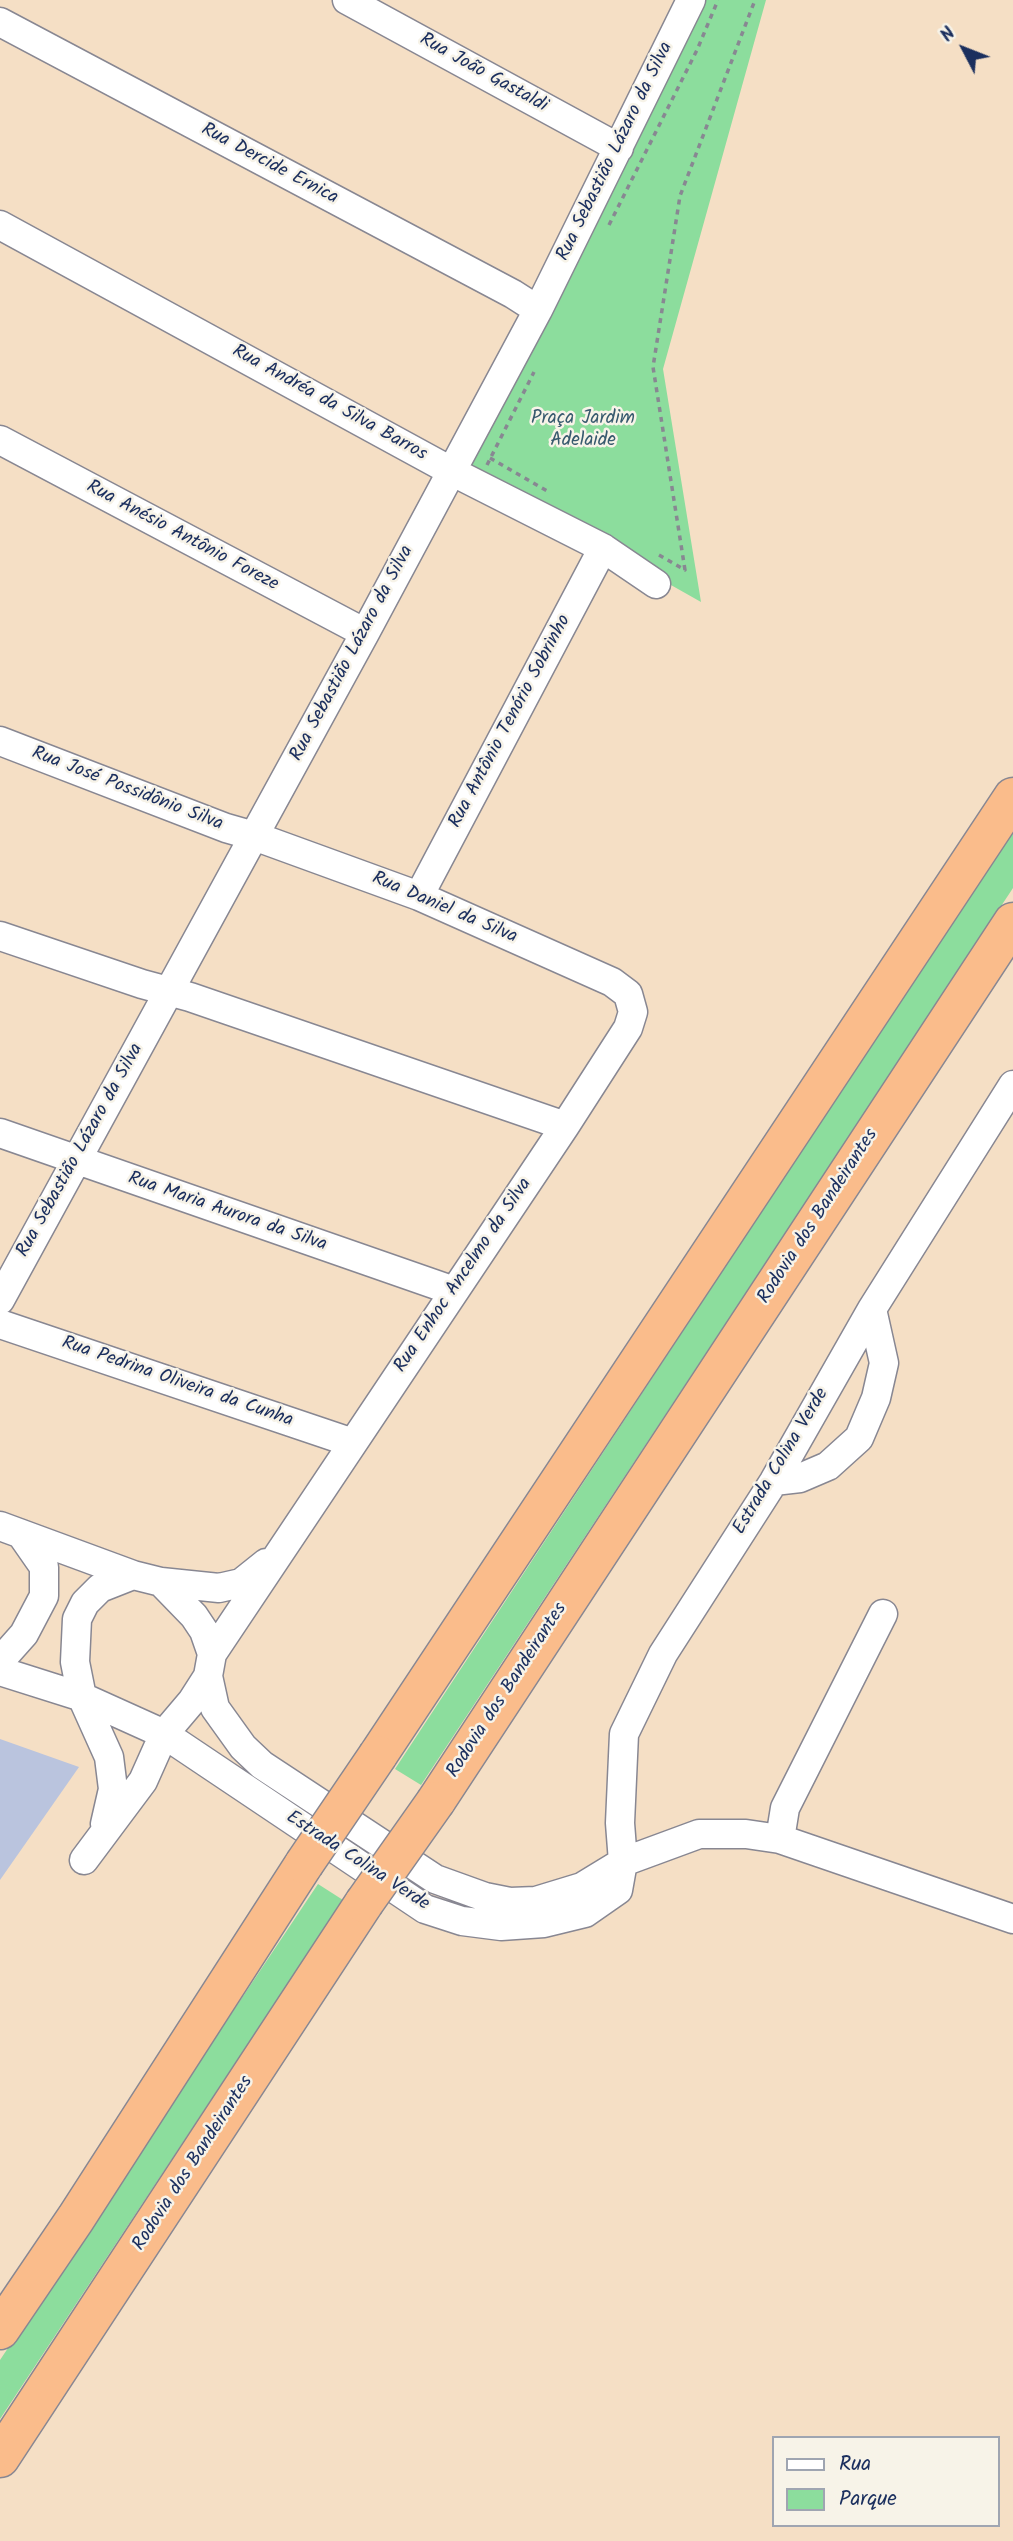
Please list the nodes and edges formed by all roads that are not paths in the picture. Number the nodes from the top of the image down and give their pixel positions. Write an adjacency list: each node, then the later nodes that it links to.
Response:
1 (347, 0): 4 (street, Rua João Gastaldi)
2 (691, 0): 4 (street, Rua Sebastião Lázaro da Silva)
3 (0, 22): 6 (street, Rua Dercide Ernica)
4 (619, 148): 6 (street, Rua Sebastião Lázaro da Silva)
5 (0, 225): 8 (street, Rua Andréa da Silva Barros)
6 (538, 310): 8 (street, Rua Sebastião Lázaro da Silva)
7 (0, 440): 11 (street, Rua Anésio Antônio Foreze)
8 (451, 471): 9 (street, Rua Andréa da Silva Barros); 11 (street, Rua Sebastião Lázaro da Silva)
9 (603, 548): 10 (street, Rua Andréa da Silva Barros); 15 (street, Rua Antônio Tenório Sobrinho)
10 (656, 584)
11 (365, 633): 14 (street, Rua Sebastião Lázaro da Silva)
12 (0, 741): 14 (street, Rua José Possidônio Silva)
13 (1013, 797): 45 (highway, bridge)
14 (254, 836): 15 (street, Rua Daniel da Silva); 18 (street, Rua Sebastião Lázaro da Silva)
15 (419, 896): 19 (street, Rua Daniel da Silva)
16 (1013, 922): 46 (highway, Rodovia dos Bandeirantes, bridge)
17 (0, 936): 18 (street)
18 (168, 991): 21 (street); 23 (street, Rua Sebastião Lázaro da Silva)
19 (628, 994): 21 (street, Rua Enhoc Ancelmo da Silva)
20 (1013, 1084): 26 (street, Estrada Colina Verde)
21 (565, 1126): 24 (street, Rua Enhoc Ancelmo da Silva)
22 (0, 1133): 23 (street, Rua Maria Aurora da Silva)
23 (75, 1160): 24 (street, Rua Maria Aurora da Silva); 25 (street, Rua Sebastião Lázaro da Silva)
24 (454, 1291): 28 (street, Rua Enhoc Ancelmo da Silva)
25 (0, 1300)
26 (872, 1309): 29 (street, Estrada Colina Verde); 29 (street)
27 (0, 1324): 28 (street, Rua Pedrina Oliveira da Cunha)
28 (353, 1443): 31 (street, Rua Enhoc Ancelmo da Silva)
29 (774, 1481): 43 (street, Estrada Colina Verde)
30 (10, 1530): 32 (street); 35 (street)
31 (279, 1552): 33 (street, Rua Enhoc Ancelmo da Silva); 36 (street, Rua Enhoc Ancelmo da Silva)
32 (132, 1576): 33 (street); 38 (street)
33 (161, 1582): 36 (street)
34 (883, 1614): 41 (street)
35 (0, 1661)
36 (210, 1665): 39 (street); 43 (street, Estrada Colina Verde)
37 (0, 1671): 38 (street)
38 (82, 1697): 39 (street); 40 (street)
39 (164, 1734): 40 (street); 43 (street, Estrada Colina Verde)
40 (104, 1830): 42 (street)
41 (780, 1839): 43 (street); 44 (street)
42 (84, 1860)
43 (623, 1862)
44 (1013, 1919)
45 (0, 2330)
46 (0, 2458)

